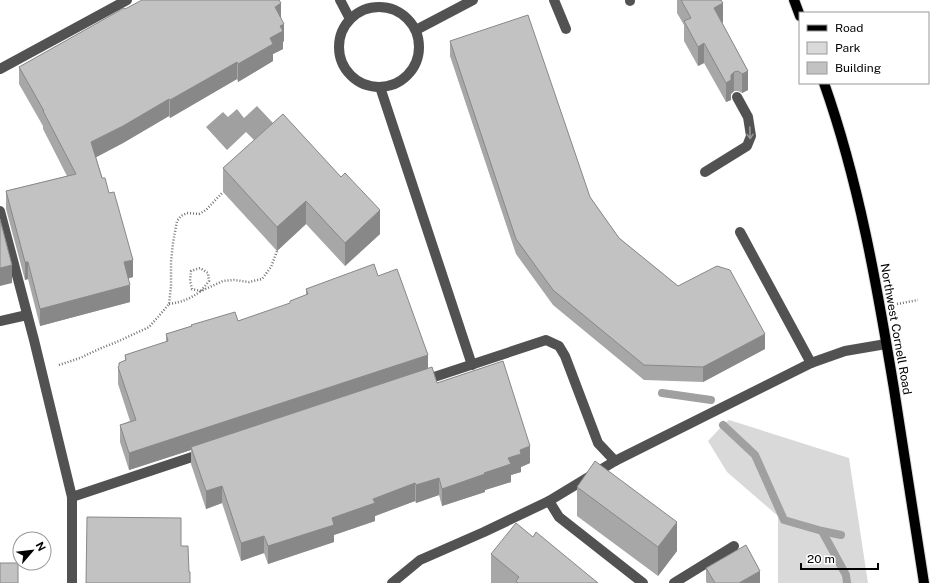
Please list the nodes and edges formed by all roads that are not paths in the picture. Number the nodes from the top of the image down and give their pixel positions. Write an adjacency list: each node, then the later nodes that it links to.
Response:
1 (128, 0): 10 (lane)
2 (340, 0): 7 (lane)
3 (473, 0): 9 (lane)
4 (554, 0): 8 (lane)
5 (794, 0): 6 (main road)
6 (799, 13)
7 (350, 19): 9 (lane); 12 (lane)
8 (566, 28)
9 (416, 30): 12 (lane)
10 (0, 69)
11 (824, 84): 19 (main road, Northwest Cornell Road)
12 (380, 87): 21 (lane)
13 (737, 96): 14 (lane, one-way to 14)
14 (705, 172)
15 (0, 211): 17 (lane)
16 (740, 232): 20 (lane)
17 (27, 315): 18 (lane); 25 (lane)
18 (0, 321)
19 (886, 344): 20 (lane); 32 (main road, Northwest Cornell Road)
20 (811, 363): 24 (lane)
21 (472, 365): 22 (lane); 24 (lane)
22 (411, 385)
23 (215, 450): 25 (lane)
24 (616, 461): 26 (lane)
25 (72, 497): 28 (lane)
26 (549, 501): 29 (lane); 30 (lane)
27 (734, 546): 31 (lane)
28 (72, 583)
29 (392, 583)
30 (643, 583)
31 (674, 583)
32 (924, 583)

